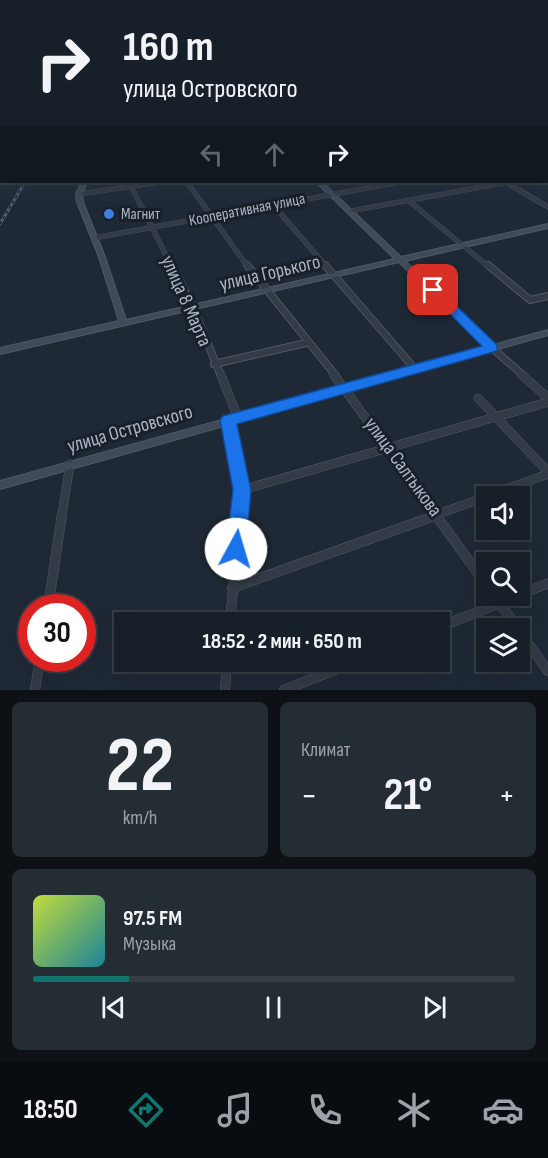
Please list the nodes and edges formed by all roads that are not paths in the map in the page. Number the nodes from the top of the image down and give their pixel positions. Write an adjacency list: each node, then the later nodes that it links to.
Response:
1 (84, 183): 10 (street)
2 (153, 183): 8 (street)
3 (188, 183): 15 (street, улица Салтыкова)
4 (320, 183): 9 (street)
5 (394, 183): 9 (street, Кооперативная улица)
6 (501, 183): 11 (street)
7 (508, 183): 13 (street)
8 (131, 186): 10 (street); 17 (street, улица 8 Марта)
9 (333, 194): 12 (street, Кооперативная улица); 14 (street)
10 (79, 195): 18 (street)
11 (409, 201): 14 (street); 19 (street)
12 (273, 205): 15 (street, Кооперативная улица); 21 (street)
13 (548, 207)
14 (351, 211): 20 (street)
15 (213, 216): 17 (street, Кооперативная улица); 22 (street, улица Салтыкова)
16 (548, 226): 19 (street, улица Горького)
17 (152, 228): 18 (street, Кооперативная улица); 24 (street, улица 8 Марта)
18 (94, 238): 25 (street)
19 (465, 246): 20 (street, улица Горького); 23 (street)
20 (403, 260): 21 (street, улица Горького); 28 (street)
21 (334, 275): 22 (street, улица Горького); 31 (street)
22 (265, 291): 24 (street, улица Горького); 27 (street, улица Салтыкова)
23 (548, 296)
24 (193, 307): 25 (street, улица Горького); 30 (street, улица 8 Марта)
25 (123, 323): 29 (street, улица Горького)
26 (548, 332): 28 (street, улица Островского)
27 (306, 343): 30 (street); 32 (street, улица Салтыкова)
28 (492, 348): 31 (street, улица Островского); 34 (street)
29 (0, 351)
30 (214, 364): 36 (street, улица 8 Марта)
31 (415, 369): 32 (street, улица Островского)
32 (346, 389): 36 (street, улица Островского); 37 (street, улица Салтыкова)
33 (478, 398): 35 (street)
34 (548, 400): 35 (street)
35 (496, 417): 37 (street); 39 (street)
36 (233, 419): 38 (street, улица Островского); 42 (street, улица 8 Марта)
37 (388, 446): 42 (street); 44 (street, улица Салтыкова)
38 (70, 464): 40 (street, улица Островского); 49 (street)
39 (548, 473): 41 (street)
40 (0, 485)
41 (515, 486)
42 (242, 490): 47 (street, улица 8 Марта)
43 (476, 501): 44 (street)
44 (438, 514): 45 (street, улица Салтыкова); 47 (street)
45 (476, 569)
46 (548, 583): 48 (street)
47 (232, 588): 51 (street, улица 8 Марта)
48 (530, 590)
49 (50, 594)
50 (483, 606): 52 (street)
51 (231, 612)
52 (450, 622)
53 (530, 646): 54 (street)
54 (548, 671)
55 (38, 672): 58 (street)
56 (226, 672): 59 (street)
57 (330, 672): 60 (street)
58 (35, 690)
59 (225, 690)
60 (284, 690)

